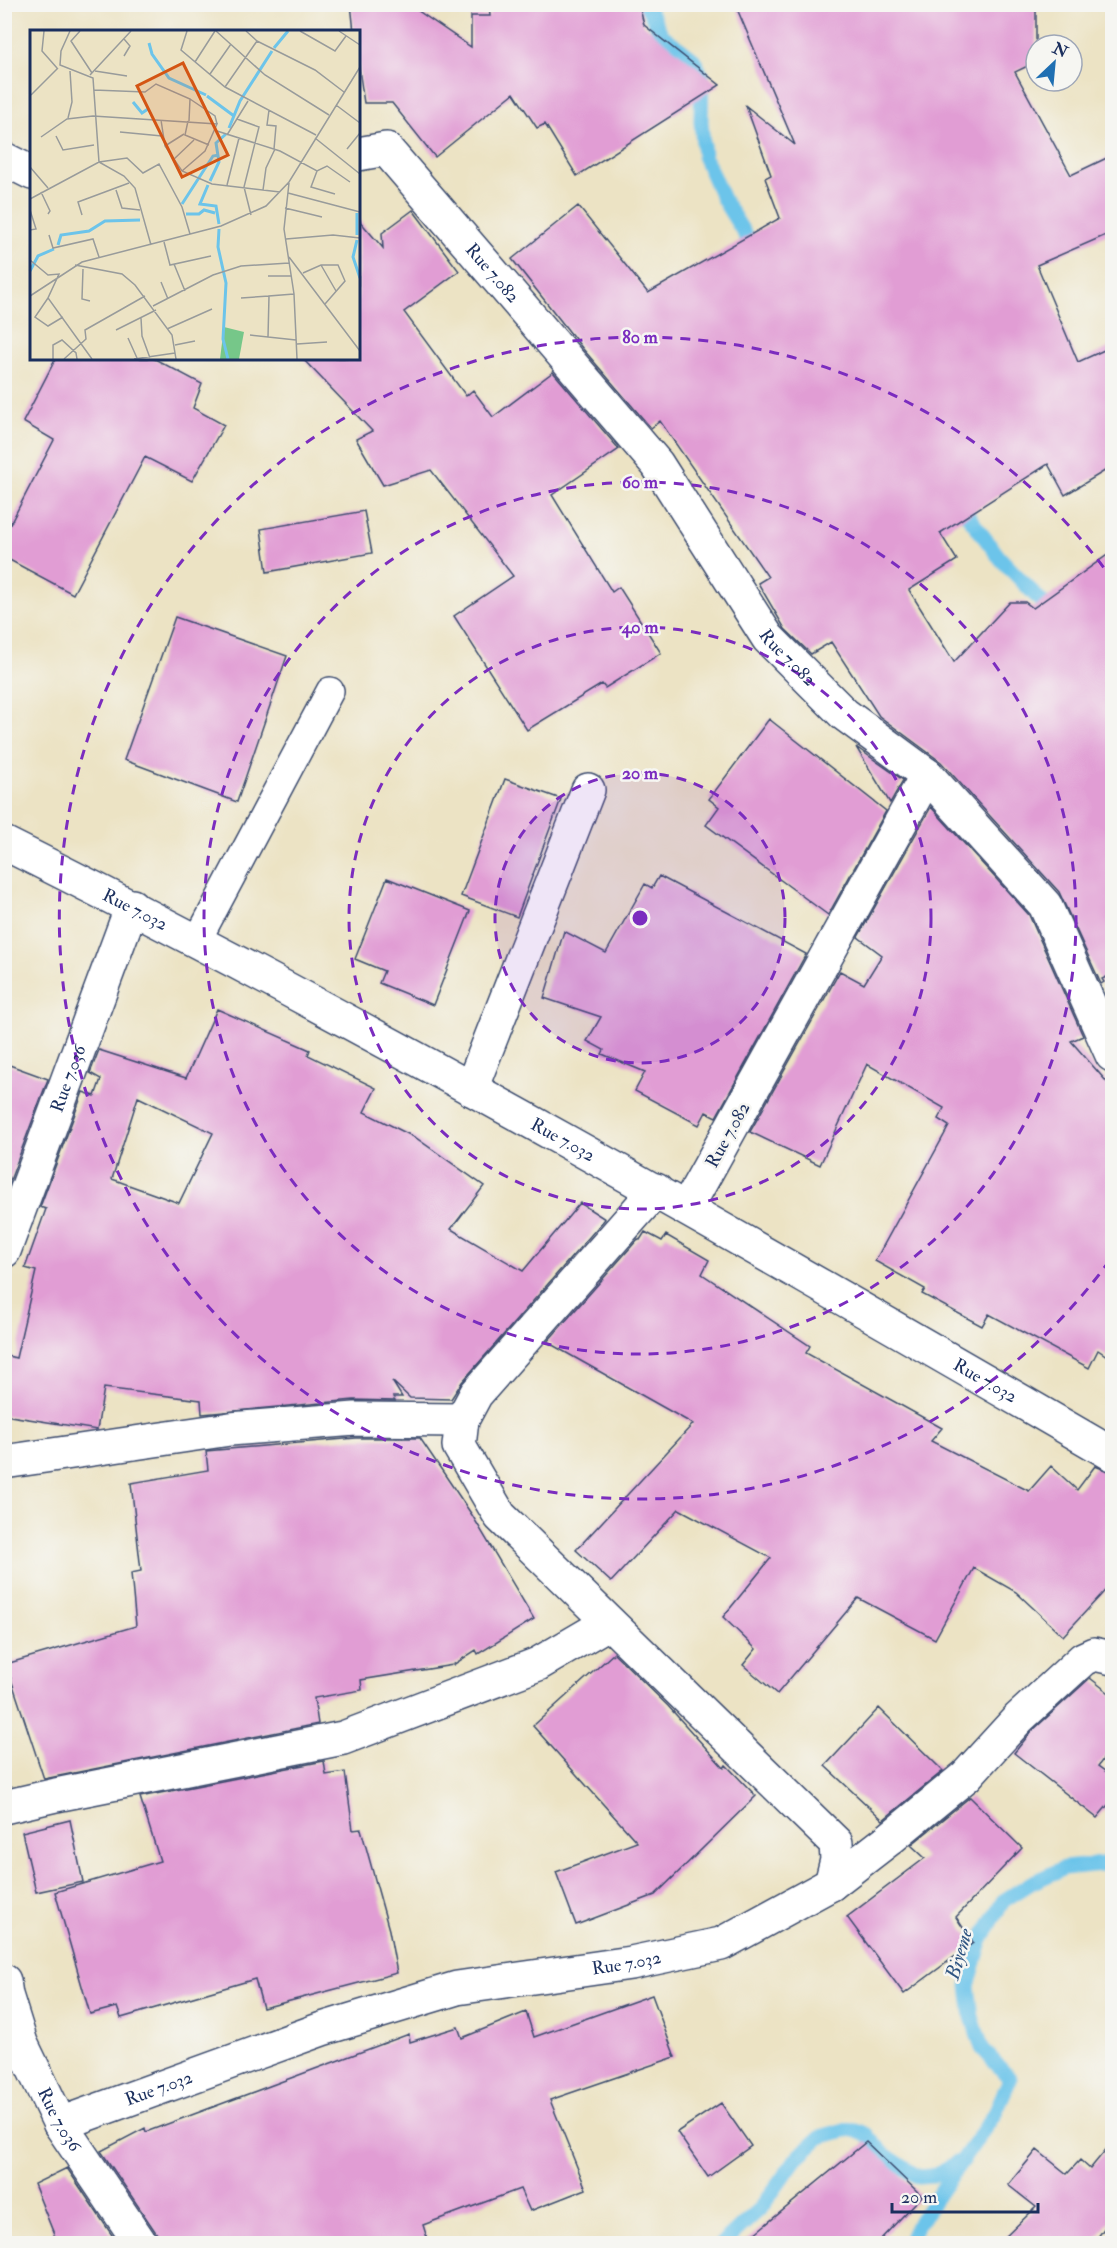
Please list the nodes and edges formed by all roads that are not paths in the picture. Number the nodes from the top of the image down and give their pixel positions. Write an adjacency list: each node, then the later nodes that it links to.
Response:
1 (360, 154): 5 (street, Rue 7.082)
2 (4, 159): 3 (street)
3 (30, 172)
4 (330, 691): 9 (lane)
5 (927, 775): 10 (street); 13 (street, Rue 7.082)
6 (588, 790): 11 (street)
7 (4, 843): 8 (street, Rue 7.032)
8 (132, 906): 9 (street, Rue 7.032); 14 (street, Rue 7.036)
9 (197, 941): 11 (street, Rue 7.032)
10 (1113, 1055)
11 (471, 1089): 12 (street, Rue 7.032)
12 (656, 1190): 13 (street, Rue 7.032); 15 (street)
13 (687, 1207): 16 (street, Rue 7.032)
14 (7, 1236)
15 (462, 1420): 17 (street); 18 (street)
16 (1113, 1454)
17 (4, 1462)
18 (608, 1623): 20 (street); 21 (street)
19 (1113, 1658): 21 (street, Rue 7.032)
20 (4, 1807)
21 (831, 1884): 23 (street, Rue 7.032)
22 (4, 1981): 23 (street, Rue 7.036)
23 (60, 2124): 24 (street, Rue 7.036)
24 (141, 2244)

